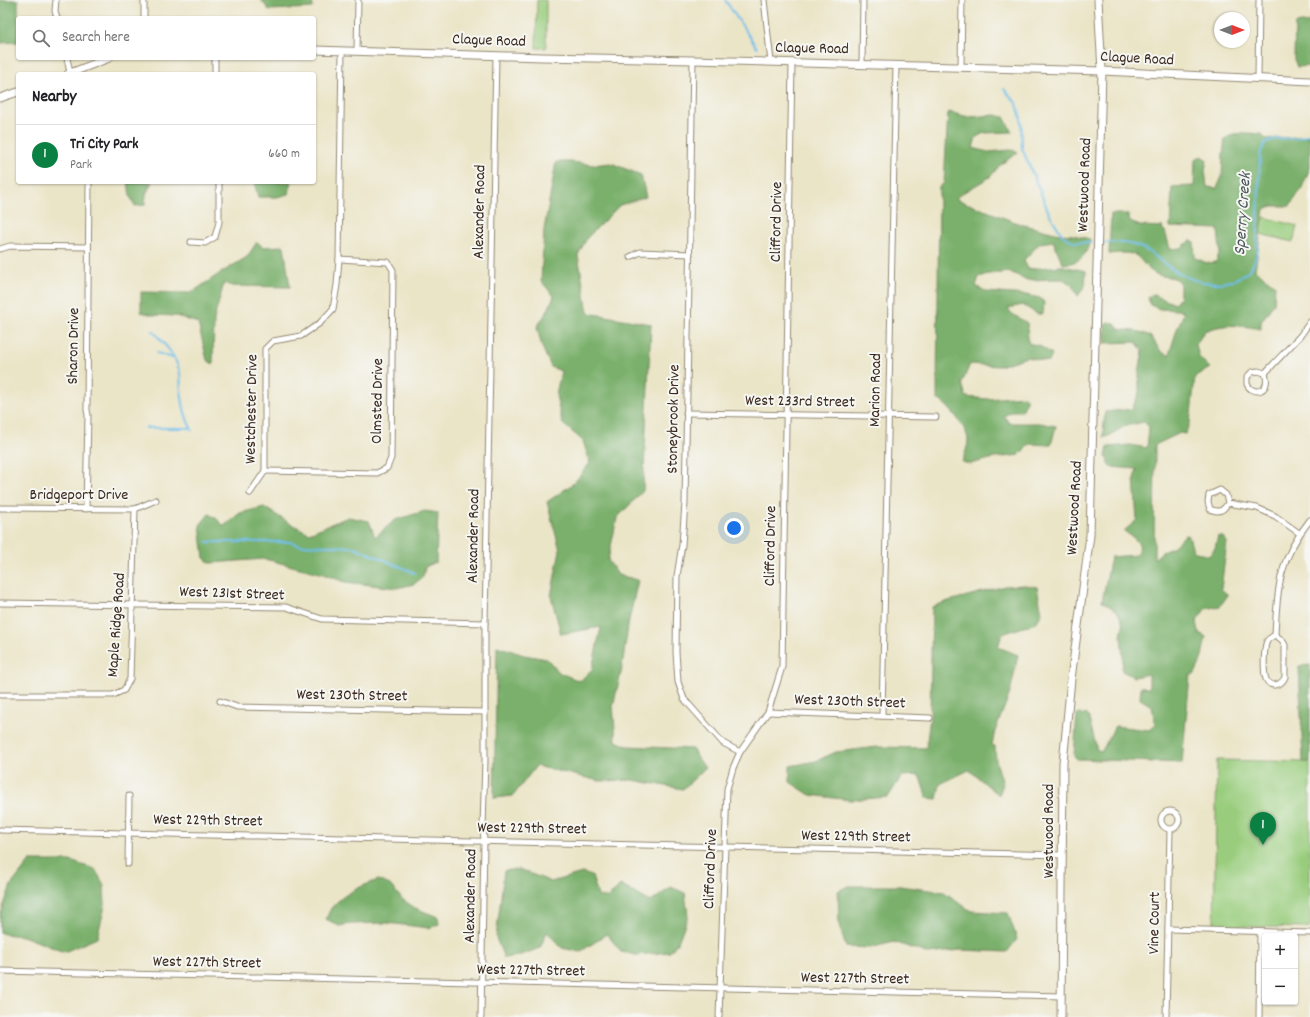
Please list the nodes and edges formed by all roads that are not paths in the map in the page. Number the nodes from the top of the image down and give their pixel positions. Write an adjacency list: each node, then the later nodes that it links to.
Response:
1 (56, 0): 9 (street)
2 (144, 0): 10 (street)
3 (358, 0): 13 (street)
4 (764, 0): 19 (street)
5 (863, 0): 21 (street)
6 (962, 0): 23 (street)
7 (1098, 0): 24 (main road, Westwood Road)
8 (1259, 0): 28 (street)
9 (56, 16)
10 (144, 16)
11 (316, 50): 12 (main road, Clague Road)
12 (342, 51): 13 (main road, Clague Road); 39 (street, Westchester Drive)
13 (357, 51): 14 (main road, Clague Road)
14 (496, 56): 18 (main road, Clague Road); 57 (street, Alexander Road)
15 (68, 60): 25 (street)
16 (104, 60): 26 (main road)
17 (215, 60): 27 (street)
18 (693, 60): 19 (main road, Clague Road); 37 (street, Stoneybrook Drive)
19 (771, 62): 20 (main road, Clague Road)
20 (792, 63): 21 (main road, Clague Road); 43 (street, Clifford Drive)
21 (862, 64): 22 (main road, Clague Road)
22 (896, 65): 23 (main road, Clague Road); 44 (street, Marion Road)
23 (961, 67): 24 (main road, Clague Road)
24 (1102, 71): 28 (main road, Clague Road); 72 (main road, Westwood Road)
25 (72, 72)
26 (74, 72)
27 (215, 72)
28 (1258, 78): 29 (main road, Clague Road)
29 (1310, 81)
30 (16, 93): 31 (main road)
31 (0, 98)
32 (89, 184): 35 (street, Sharon Drive)
33 (219, 184): 34 (street)
34 (191, 242)
35 (88, 247): 36 (street); 51 (street, Sharon Drive)
36 (0, 249)
37 (690, 254): 38 (street); 42 (street, Stoneybrook Drive)
38 (630, 257)
39 (339, 259): 46 (street, Westchester Drive); 46 (street, Olmsted Drive)
40 (1310, 322): 41 (street)
41 (1265, 373): 41 (street)
42 (686, 413): 43 (street, West 233rd Street); 65 (street, Stoneybrook Drive)
43 (787, 414): 44 (street, West 233rd Street); 62 (street, Clifford Drive)
44 (888, 417): 45 (street, West 233rd Street); 63 (street, Marion Road)
45 (936, 417)
46 (265, 471): 47 (street, Westchester Drive)
47 (250, 493)
48 (156, 500): 52 (street, Bridgeport Drive)
49 (1228, 503): 49 (street); 54 (street)
50 (0, 508): 51 (street, Bridgeport Drive)
51 (86, 509): 52 (street, Bridgeport Drive)
52 (135, 509): 56 (street, Maple Ridge Road)
53 (1310, 520): 54 (street)
54 (1299, 533): 58 (street)
55 (0, 603): 56 (street, West 231st Street)
56 (133, 605): 57 (street, West 231st Street); 59 (street, Maple Ridge Road)
57 (485, 623): 61 (street, Alexander Road)
58 (1274, 635): 58 (street)
59 (0, 695)
60 (220, 701): 61 (street, West 230th Street)
61 (484, 712): 70 (street, Alexander Road)
62 (768, 712): 63 (street, West 230th Street); 65 (street, Clifford Drive)
63 (882, 716): 64 (street, West 230th Street)
64 (930, 718)
65 (740, 752): 71 (street, Clifford Drive)
66 (129, 796): 69 (street)
67 (0, 830): 69 (street, West 229th Street)
68 (1170, 830): 74 (street, Vine Court)
69 (129, 833): 70 (street, West 229th Street); 73 (street)
70 (484, 841): 71 (street, West 229th Street); 78 (street, Alexander Road)
71 (725, 847): 72 (street, West 229th Street); 79 (street, Clifford Drive)
72 (1063, 855): 80 (main road, Westwood Road)
73 (128, 864)
74 (1168, 929): 75 (street); 84 (street, Vine Court)
75 (1260, 932): 76 (street); 85 (street)
76 (1310, 933)
77 (0, 971): 78 (street, West 227th Street)
78 (482, 983): 79 (street, West 227th Street); 81 (street, Alexander Road)
79 (720, 989): 80 (street, West 227th Street); 82 (street, Clifford Drive)
80 (1062, 996): 83 (main road, Westwood Road)
81 (481, 1017)
82 (719, 1017)
83 (1061, 1017)
84 (1166, 1017)
85 (1259, 1017)

